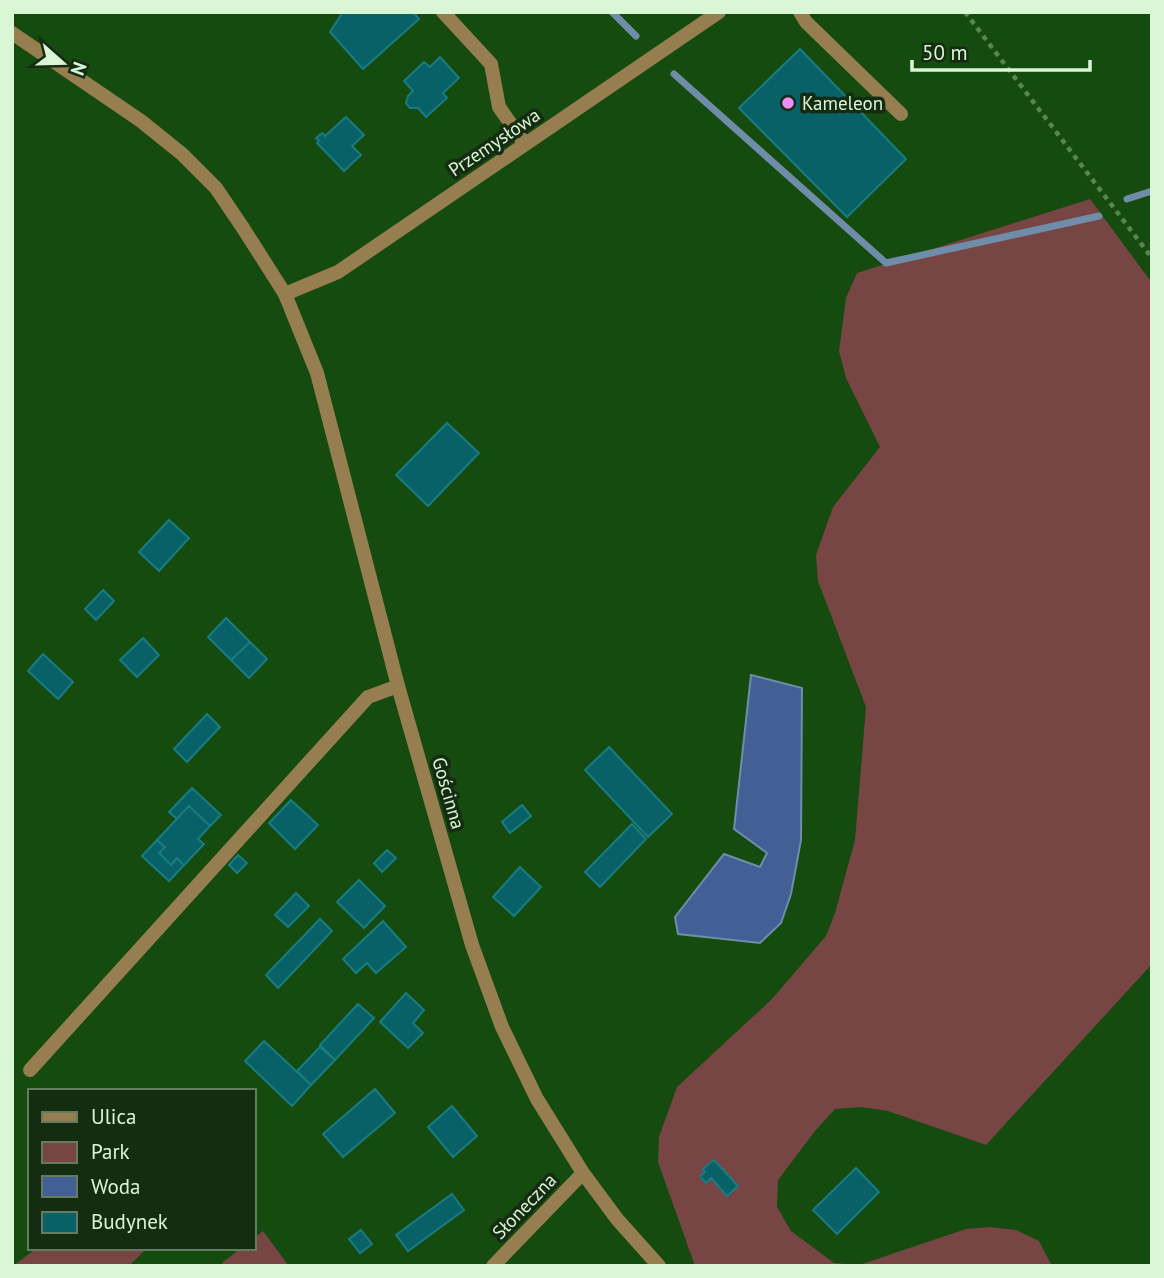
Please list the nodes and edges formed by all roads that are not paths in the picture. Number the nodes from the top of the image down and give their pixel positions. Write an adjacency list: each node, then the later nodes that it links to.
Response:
1 (443, 12): 6 (street)
2 (719, 12): 6 (street, Przemysłowa)
3 (800, 12): 5 (street)
4 (12, 33): 7 (street, Gościnna)
5 (901, 114)
6 (525, 144): 7 (street, Przemysłowa)
7 (285, 293): 8 (street, Gościnna)
8 (398, 686): 9 (street); 10 (street, Gościnna)
9 (30, 1070)
10 (583, 1173): 11 (street, Słoneczna); 12 (street, Gościnna)
11 (493, 1266)
12 (659, 1266)

